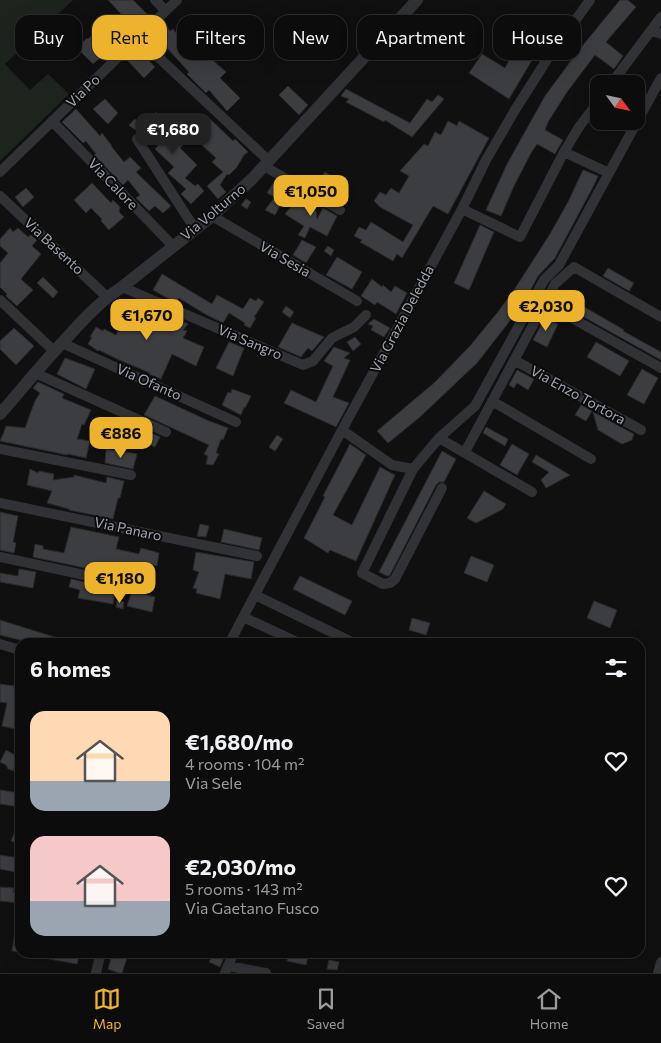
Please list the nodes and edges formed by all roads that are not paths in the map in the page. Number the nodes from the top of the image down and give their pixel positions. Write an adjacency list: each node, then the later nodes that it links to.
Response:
1 (155, 0): 5 (street)
2 (177, 0): 5 (street, Via Po)
3 (417, 0): 18 (street, Via Volturno)
4 (590, 0): 22 (street, Via Grazia Deledda)
5 (166, 11): 6 (street, Via Po)
6 (162, 15)
7 (661, 17): 8 (street)
8 (651, 30): 9 (street); 12 (street)
9 (661, 34)
10 (115, 60): 15 (street, Via Po)
11 (161, 60): 18 (street)
12 (618, 75)
13 (661, 78): 20 (street)
14 (590, 112): 17 (street)
15 (52, 121): 19 (street, Via Po); 26 (street, Via Calore)
16 (137, 139): 25 (street)
17 (564, 152): 20 (street); 22 (street)
18 (267, 164): 23 (street); 24 (street, Via Volturno)
19 (0, 172)
20 (609, 173): 44 (street)
21 (0, 196): 28 (street, Via Basento)
22 (462, 209): 41 (street, Via Grazia Deledda)
23 (340, 210)
24 (212, 216): 25 (street, Via Volturno); 30 (street, Via Sesia)
25 (195, 229): 26 (street, Via Volturno)
26 (173, 246): 27 (street, Via Volturno)
27 (122, 287): 28 (street, Via Volturno); 32 (street, Via Sangro)
28 (107, 297): 34 (street, Via Volturno)
29 (0, 300): 34 (street, Via Ofanto)
30 (357, 301)
31 (545, 303): 33 (street); 35 (street); 36 (street)
32 (366, 315)
33 (661, 317)
34 (58, 347): 37 (street, Via Volturno); 40 (street, Via Ofanto)
35 (514, 360): 38 (street); 42 (street, Via Enzo Tortora)
36 (661, 368)
37 (35, 373): 39 (street, Via Volturno); 43 (street)
38 (492, 402): 46 (street); 47 (street)
39 (0, 414)
40 (236, 422)
41 (342, 430): 48 (street); 56 (street, Via Grazia Deledda)
42 (641, 430)
43 (166, 432)
44 (439, 438): 46 (street); 48 (street)
45 (0, 449): 49 (street)
46 (465, 452): 51 (street)
47 (591, 459)
48 (413, 469): 50 (street)
49 (131, 475)
50 (442, 488)
51 (532, 492)
52 (0, 503): 53 (street, Via Panaro)
53 (257, 556)
54 (0, 557): 55 (street)
55 (122, 583)
56 (255, 595): 57 (street, Via Grazia Deledda); 60 (street)
57 (243, 617): 58 (street, Via Grazia Deledda); 59 (street)
58 (232, 638)
59 (288, 638)
60 (344, 638)
61 (0, 644): 62 (street)
62 (15, 648)
63 (100, 958): 67 (street)
64 (231, 958): 66 (street)
65 (661, 962): 69 (street)
66 (226, 970): 68 (street)
67 (96, 973)
68 (266, 973)
69 (658, 973)

